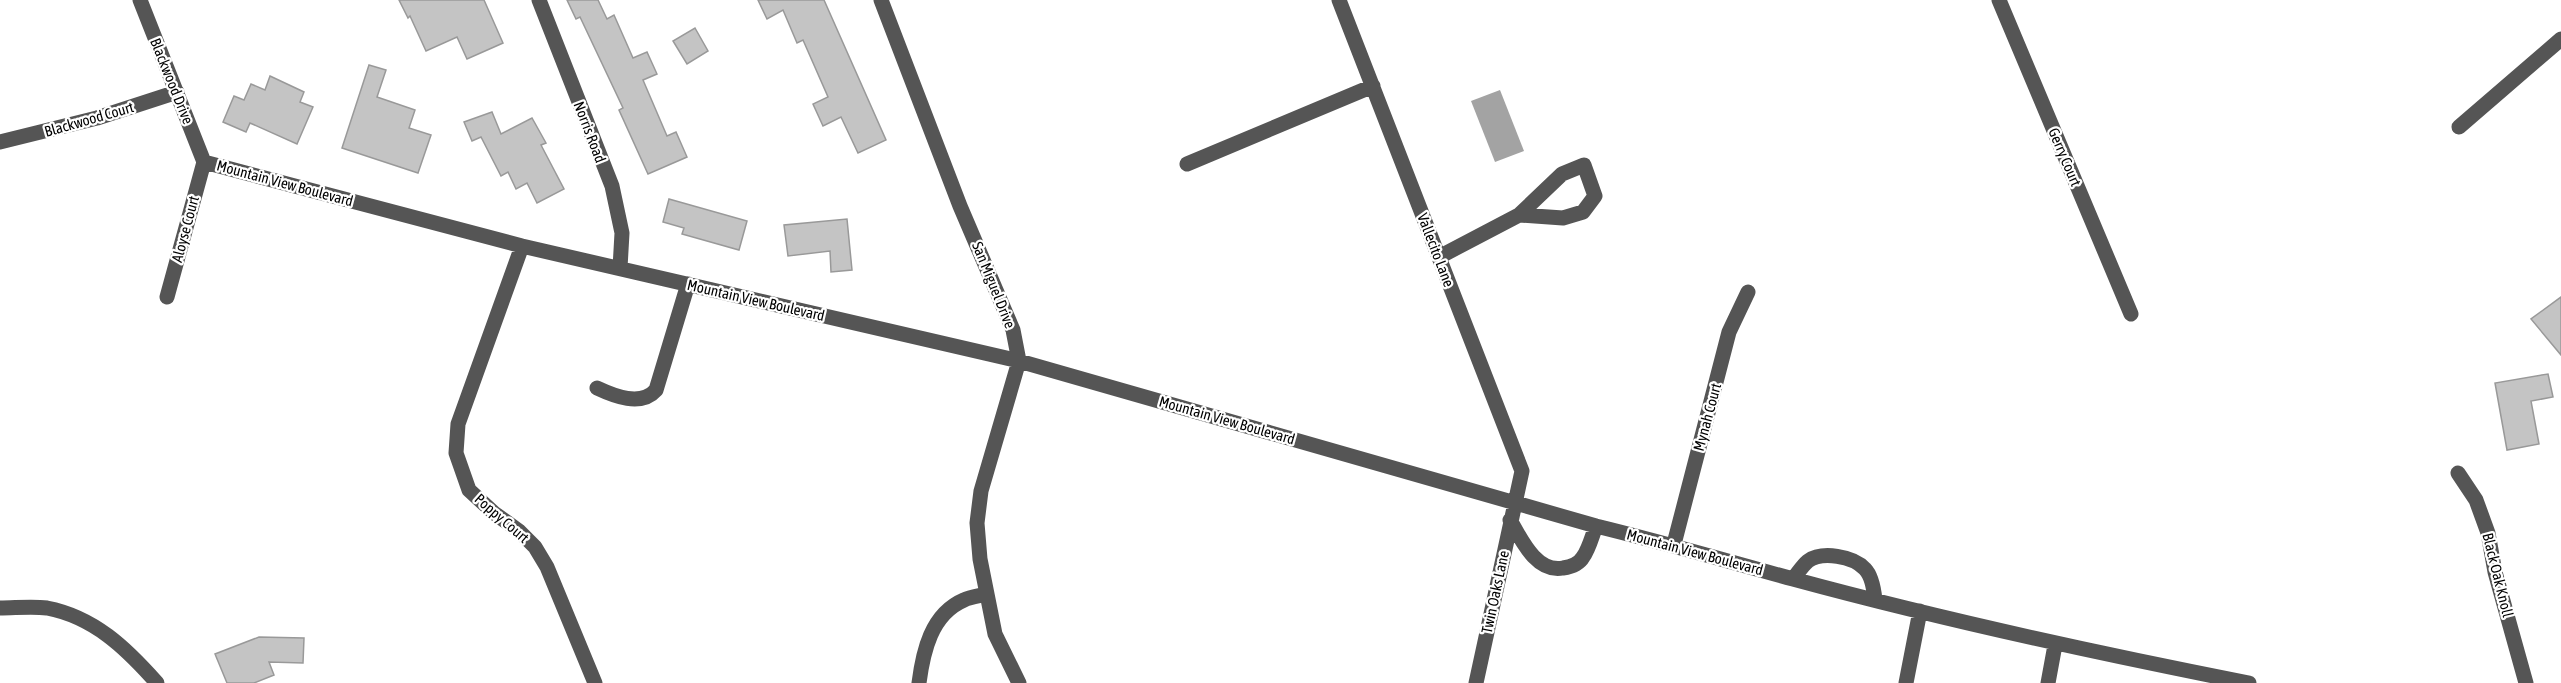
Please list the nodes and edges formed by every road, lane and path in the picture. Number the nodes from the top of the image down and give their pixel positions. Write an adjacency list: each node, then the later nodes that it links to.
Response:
1 (140, 0): 8 (street, Blackwood Drive)
2 (539, 0): 16 (street, Norris Road)
3 (881, 0): 21 (street, San Miguel Drive)
4 (1339, 0): 7 (street, Vallecito Lane)
5 (1999, 0): 20 (street, Gerry Court)
6 (2561, 39): 9 (street)
7 (1372, 86): 12 (street); 15 (street, Vallecito Lane)
8 (177, 92): 10 (street, Blackwood Court); 11 (street, Blackwood Drive)
9 (2459, 127)
10 (0, 142)
11 (204, 162): 14 (street, Mountain View Boulevard); 19 (street, Aloyse Court)
12 (1187, 164)
13 (1519, 215): 13 (street); 15 (street)
14 (522, 246): 16 (street, Mountain View Boulevard); 35 (street, Poppy Court)
15 (1439, 257): 24 (street, Vallecito Lane)
16 (620, 268): 17 (street, Mountain View Boulevard)
17 (687, 284): 21 (street, Mountain View Boulevard); 22 (street)
18 (1748, 292): 27 (street, Mynah Court)
19 (167, 297)
20 (2131, 314)
21 (1019, 361): 24 (street, Mountain View Boulevard); 29 (street, San Miguel Drive)
22 (597, 388)
23 (2458, 472): 42 (street, Black Oak Knoll)
24 (1516, 502): 25 (street, Twin Oaks Lane); 26 (street, Mountain View Boulevard)
25 (1510, 520): 26 (street); 38 (street, Twin Oaks Lane)
26 (1596, 526): 27 (street, Mountain View Boulevard)
27 (1674, 544): 28 (street, Mountain View Boulevard)
28 (1793, 579): 30 (street, Mountain View Boulevard); 30 (street)
29 (987, 594): 36 (street); 37 (street, San Miguel Drive)
30 (1875, 600): 32 (street, Mountain View Boulevard)
31 (0, 608): 34 (street)
32 (1920, 611): 33 (street, Mountain View Boulevard); 39 (street)
33 (2055, 645): 40 (street); 41 (street, Mountain View Boulevard)
34 (157, 683)
35 (595, 683)
36 (919, 683)
37 (1019, 683)
38 (1476, 683)
39 (1906, 683)
40 (2048, 683)
41 (2249, 683)
42 (2526, 683)

